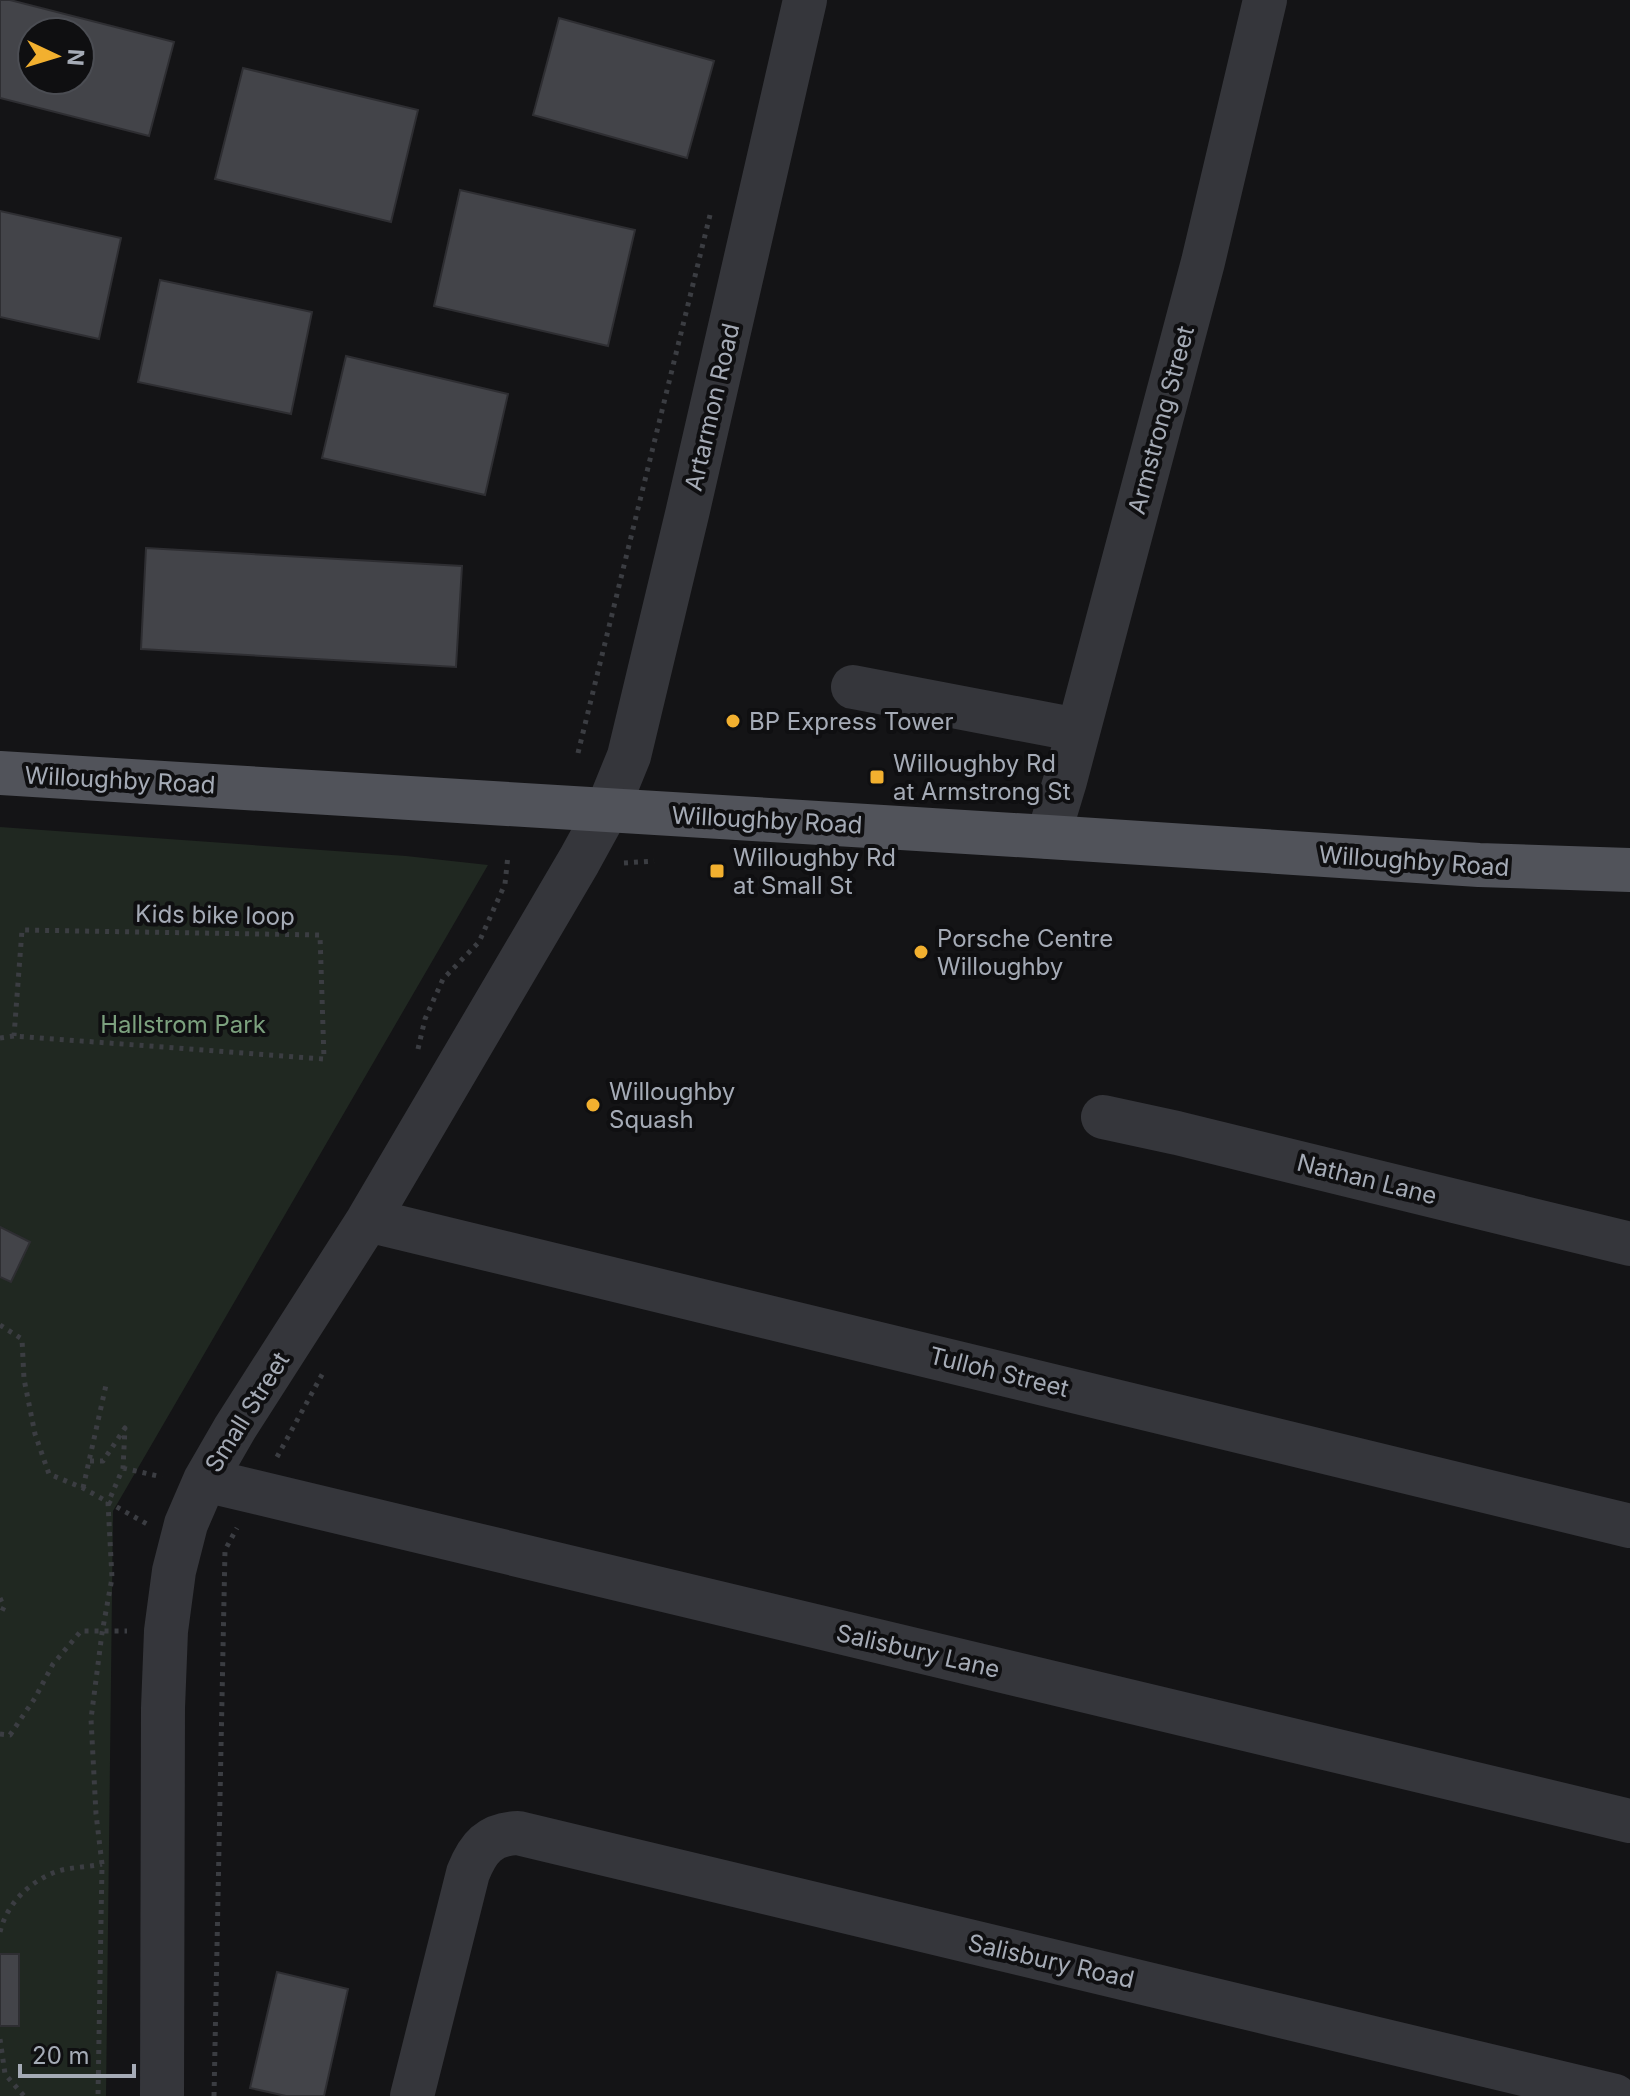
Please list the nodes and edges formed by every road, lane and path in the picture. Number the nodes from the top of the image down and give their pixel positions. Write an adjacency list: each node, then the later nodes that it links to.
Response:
1 (1265, 0): 5 (street, Armstrong Street)
2 (801, 1): 8 (street, Artarmon Road)
3 (710, 215): 6 (path, Artarmon Road)
4 (853, 687): 5 (street)
5 (1078, 730): 9 (street, Armstrong Street)
6 (578, 753)
7 (0, 773): 8 (main road, Willoughby Road)
8 (607, 810): 9 (main road, Willoughby Road); 18 (street, Small Street)
9 (1048, 837): 13 (main road, Willoughby Road)
10 (508, 855): 16 (path)
11 (654, 861): 12 (path)
12 (616, 863)
13 (1630, 870)
14 (14, 1036): 14 (path, Kids bike loop); 15 (path, Kids bike loop)
15 (0, 1038)
16 (416, 1057)
17 (1103, 1117): 19 (street, Nathan Lane)
18 (368, 1220): 25 (street, Small Street); 29 (street, Tulloh Street)
19 (1630, 1244)
20 (0, 1325): 26 (path)
21 (331, 1358): 27 (path, Small Street)
22 (106, 1385): 23 (path)
23 (90, 1461): 24 (path); 26 (path)
24 (123, 1468): 25 (path); 28 (path)
25 (186, 1479): 27 (street, Salisbury Lane); 30 (street, Small Street)
26 (83, 1488): 28 (path)
27 (257, 1492): 35 (street, Salisbury Lane); 42 (path, Small Street)
28 (108, 1503): 30 (path); 36 (path)
29 (1630, 1526)
30 (181, 1543): 33 (street, Small Street)
31 (0, 1598): 32 (path)
32 (0, 1615)
33 (166, 1631): 34 (path); 41 (street, Small Street)
34 (0, 1734)
35 (1630, 1821)
36 (102, 1864): 37 (path); 40 (path)
37 (0, 1932)
38 (0, 2039): 39 (path)
39 (24, 2096)
40 (98, 2096)
41 (162, 2096)
42 (214, 2096)
43 (412, 2096): 44 (street, Salisbury Road)
44 (1615, 2096)

